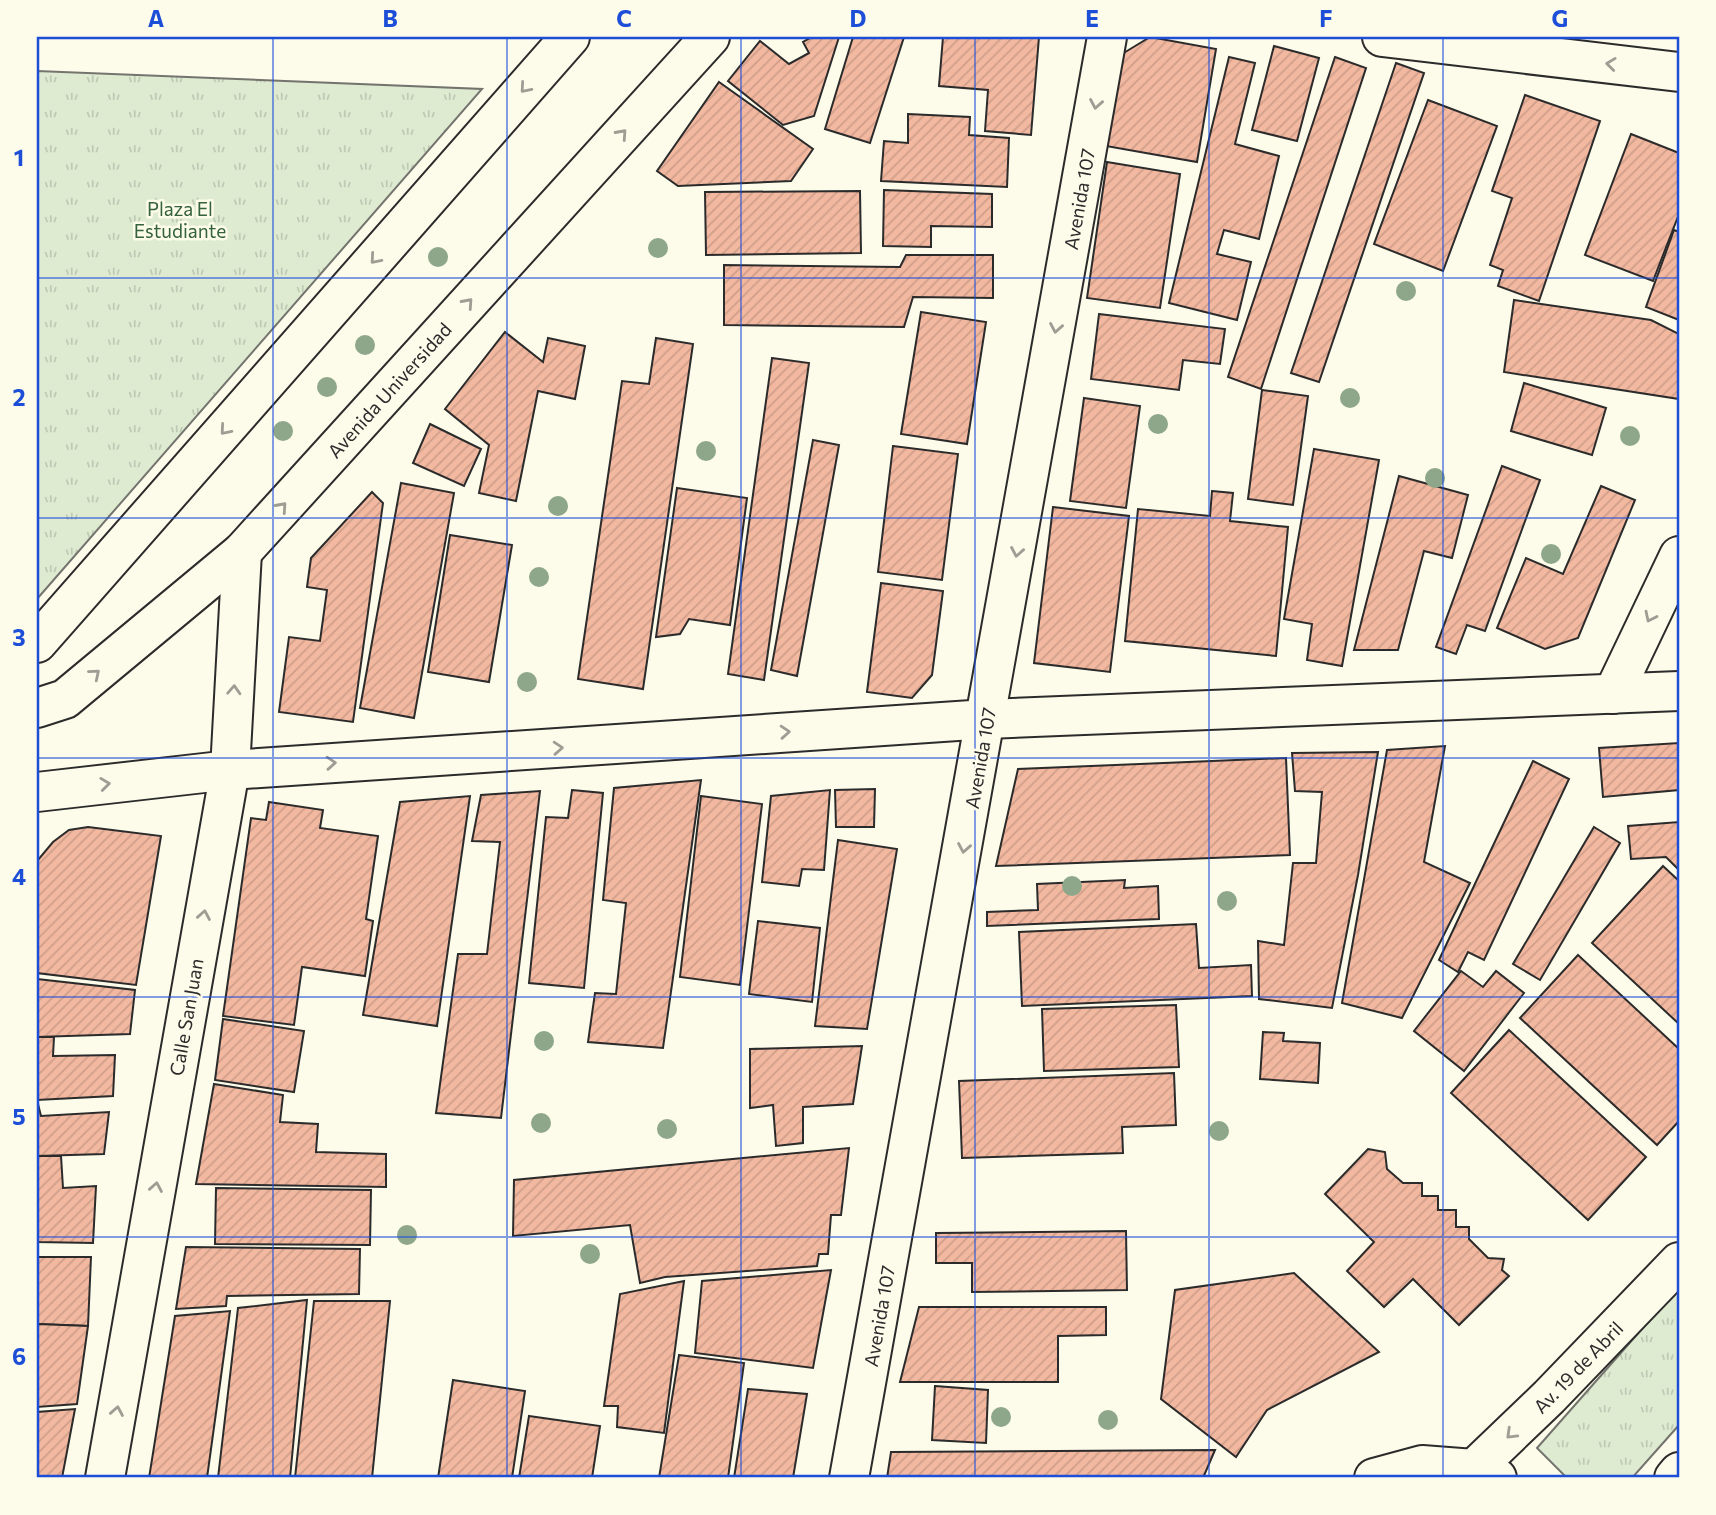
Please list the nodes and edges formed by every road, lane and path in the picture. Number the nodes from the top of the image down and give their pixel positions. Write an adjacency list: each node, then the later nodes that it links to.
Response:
1 (570, 37): 8 (street, one-way to 8)
2 (710, 37): 6 (street, Avenida Universidad, one-way to 2)
3 (1108, 37): 12 (street, Avenida 107, one-way to 12)
4 (1382, 37): 5 (street, one-way to 4)
5 (1679, 72)
6 (242, 552): 11 (street, Avenida Universidad, one-way to 6); 13 (street, Calle San Juan, one-way to 6)
7 (1679, 556): 10 (street, one-way to 10)
8 (37, 643)
9 (1679, 691): 10 (street)
10 (1613, 694): 12 (street)
11 (37, 708)
12 (987, 719): 13 (street, one-way to 12); 19 (street, Avenida 107, one-way to 19)
13 (230, 770): 14 (street, one-way to 13); 18 (street, Calle San Juan, one-way to 13)
14 (37, 792)
15 (1679, 1262): 17 (street, Av. 19 de Abril, one-way to 17)
16 (1679, 1472): 21 (street)
17 (1486, 1474): 20 (street)
18 (105, 1478)
19 (849, 1478)
20 (1374, 1478)
21 (1674, 1478)

